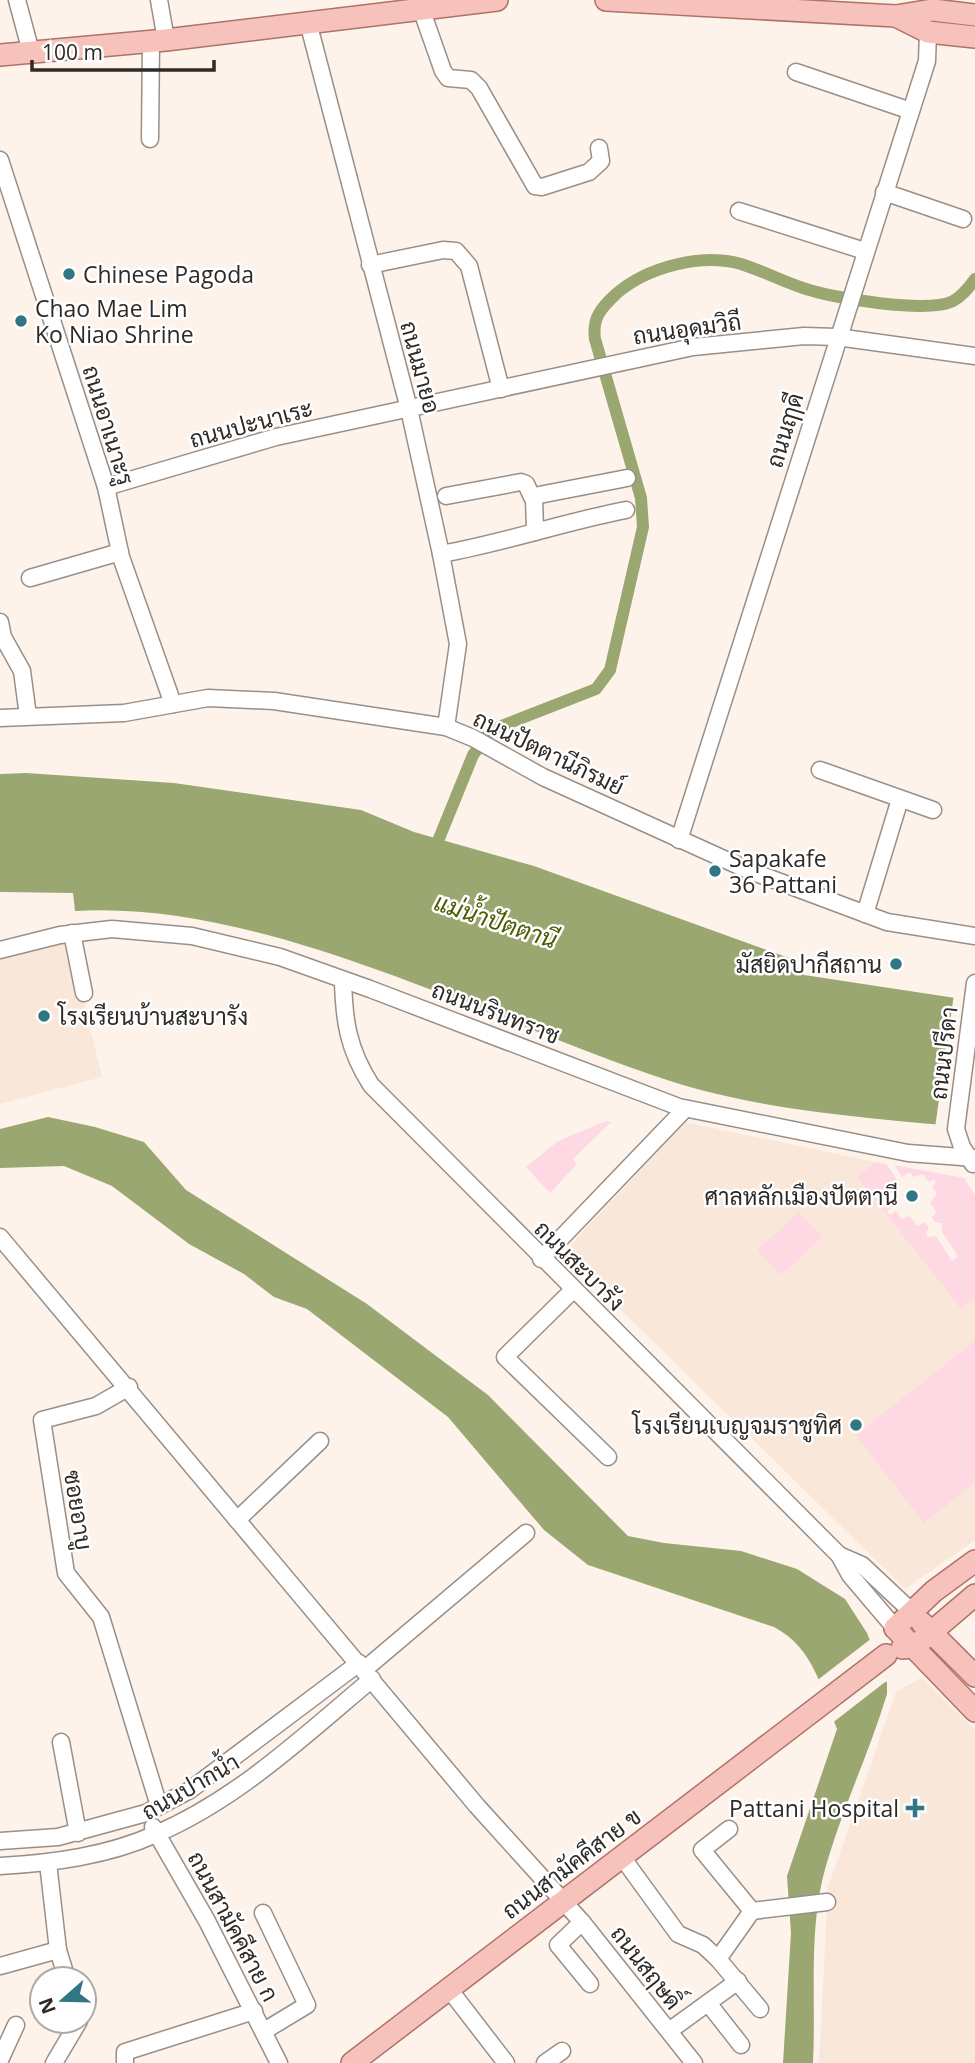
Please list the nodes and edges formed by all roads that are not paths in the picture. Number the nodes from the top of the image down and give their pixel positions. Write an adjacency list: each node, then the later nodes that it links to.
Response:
1 (17, 0): 14 (street)
2 (159, 0): 13 (street)
3 (496, 0): 5 (main road)
4 (607, 0): 8 (main road)
5 (419, 3): 9 (main road); 19 (street)
6 (934, 5): 7 (main road); 8 (main road); 10 (main road)
7 (963, 9): 11 (main road)
8 (896, 16): 10 (main road)
9 (308, 22): 13 (main road); 25 (street, ถนนมายอ)
10 (928, 32): 11 (main road); 17 (street, ถนนฤๅดี)
11 (951, 34): 12 (main road)
12 (975, 37)
13 (158, 40): 14 (main road); 18 (street)
14 (31, 52): 15 (main road)
15 (0, 55)
16 (796, 72): 17 (street)
17 (911, 111): 21 (street, ถนนฤๅดี)
18 (150, 139)
19 (599, 148)
20 (0, 160): 31 (street, ถนนอาเนาะรู)
21 (884, 192): 23 (street); 24 (street, ถนนฤๅดี)
22 (739, 211): 24 (street)
23 (964, 219)
24 (865, 251): 26 (street, ถนนฤๅดี)
25 (370, 265): 28 (street); 29 (street, ถนนมายอ)
26 (837, 337): 27 (street, ถนนอุดมวิถี); 28 (street, ถนนอุดมวิถี); 48 (street, ถนนฤๅดี)
27 (975, 356)
28 (501, 389): 29 (street, ถนนอุดมวิถี)
29 (409, 409): 31 (street, ถนนปะนาเระ); 37 (street, ถนนมายอ)
30 (627, 478): 33 (street)
31 (106, 487): 36 (street, ถนนอาเนาะรู)
32 (446, 496): 33 (street)
33 (532, 497): 35 (street)
34 (626, 510): 35 (street)
35 (534, 533): 37 (street)
36 (120, 552): 38 (street); 41 (street, ถนนอาเนาะรู)
37 (441, 554): 44 (street, ถนนมายอ)
38 (30, 578)
39 (0, 622): 40 (street)
40 (4, 645): 42 (street)
41 (173, 704): 42 (street, ถนนปัตตานีภิรมย์); 44 (street, ถนนปัตตานีภิรมย์)
42 (28, 716): 43 (street, ถนนปัตตานีภิรมย์)
43 (0, 718)
44 (446, 727): 48 (street, ถนนปัตตานีภิรมย์)
45 (820, 770): 46 (street)
46 (900, 799): 47 (street); 49 (street)
47 (933, 810)
48 (679, 841): 49 (street, ถนนปัตตานีภิรมย์)
49 (865, 914): 51 (street, ถนนปัตตานีภิรมย์)
50 (72, 933): 52 (street, ถนนนรินทราช); 53 (street, ถนนนรินทราช); 55 (street)
51 (975, 936)
52 (0, 950)
53 (343, 980): 56 (street, ถนนนรินทราช); 59 (street, ถนนสะบารัง)
54 (975, 984): 57 (street, ถนนปรีดา)
55 (84, 993)
56 (685, 1109): 57 (street, ถนนนรินทราช); 59 (street)
57 (973, 1160)
58 (0, 1237): 61 (street, ถนนสฤษดิ์)
59 (541, 1259): 60 (street, ถนนสะบารัง)
60 (573, 1290): 63 (street); 66 (street, ถนนสะบารัง)
61 (129, 1387): 64 (street, ถนนสฤษดิ์); 78 (street, ซอยอาบู)
62 (320, 1441): 64 (street)
63 (608, 1457)
64 (237, 1520): 74 (street, ถนนสฤษดิ์)
65 (526, 1534): 74 (street)
66 (839, 1555): 69 (street); 70 (street)
67 (975, 1561): 69 (main road)
68 (975, 1595): 71 (main road)
69 (911, 1611): 70 (main road); 71 (main road)
70 (895, 1628): 72 (main road); 73 (main road)
71 (930, 1631): 72 (main road); 75 (main road)
72 (914, 1647): 73 (main road); 76 (main road)
73 (888, 1653): 83 (main road, ถนนสามัคคีสาย ข)
74 (365, 1670): 78 (street, ถนนปากน้ำ); 81 (street, ถนนปากน้ำ); 86 (street, ถนนสฤษดิ์)
75 (975, 1676)
76 (975, 1711)
77 (61, 1742): 80 (street)
78 (152, 1810): 80 (street, ถนนปากน้ำ); 81 (street, ถนนสามัคคีสาย ก)
79 (729, 1829): 88 (street)
80 (78, 1833): 82 (street, ถนนปากน้ำ)
81 (157, 1834): 84 (street, ถนนปากน้ำ); 100 (street, ถนนสามัคคีสาย ก)
82 (0, 1841)
83 (622, 1857): 86 (main road, ถนนสามัคคีสาย ข); 92 (street)
84 (48, 1863): 85 (street, ถนนปากน้ำ); 91 (street)
85 (0, 1866)
86 (562, 1902): 90 (street, ถนนสฤษดิ์); 97 (main road, ถนนสามัคคีสาย ข)
87 (827, 1902): 88 (street)
88 (752, 1910): 92 (street)
89 (263, 1913): 102 (street)
90 (582, 1922): 96 (street); 103 (street, ถนนสฤษดิ์)
91 (58, 1950): 93 (street); 94 (street)
92 (718, 1959): 95 (street)
93 (63, 1965)
94 (0, 1966)
95 (738, 1981): 98 (street); 99 (street)
96 (590, 1984)
97 (449, 1989): 111 (main road, ถนนสามัคคีสาย ข); 112 (street)
98 (708, 2003): 103 (street); 105 (street)
99 (760, 2009)
100 (254, 2011): 102 (street, ถนนสามัคคีสาย ก); 109 (street)
101 (16, 2025): 107 (street)
102 (264, 2031): 110 (street, ถนนสามัคคีสาย ก)
103 (669, 2031): 114 (street, ถนนสฤษดิ์)
104 (71, 2035): 108 (street)
105 (741, 2045)
106 (562, 2051): 113 (street)
107 (0, 2060)
108 (54, 2063)
109 (125, 2063)
110 (279, 2063)
111 (352, 2063)
112 (506, 2063)
113 (545, 2063)
114 (694, 2063)

